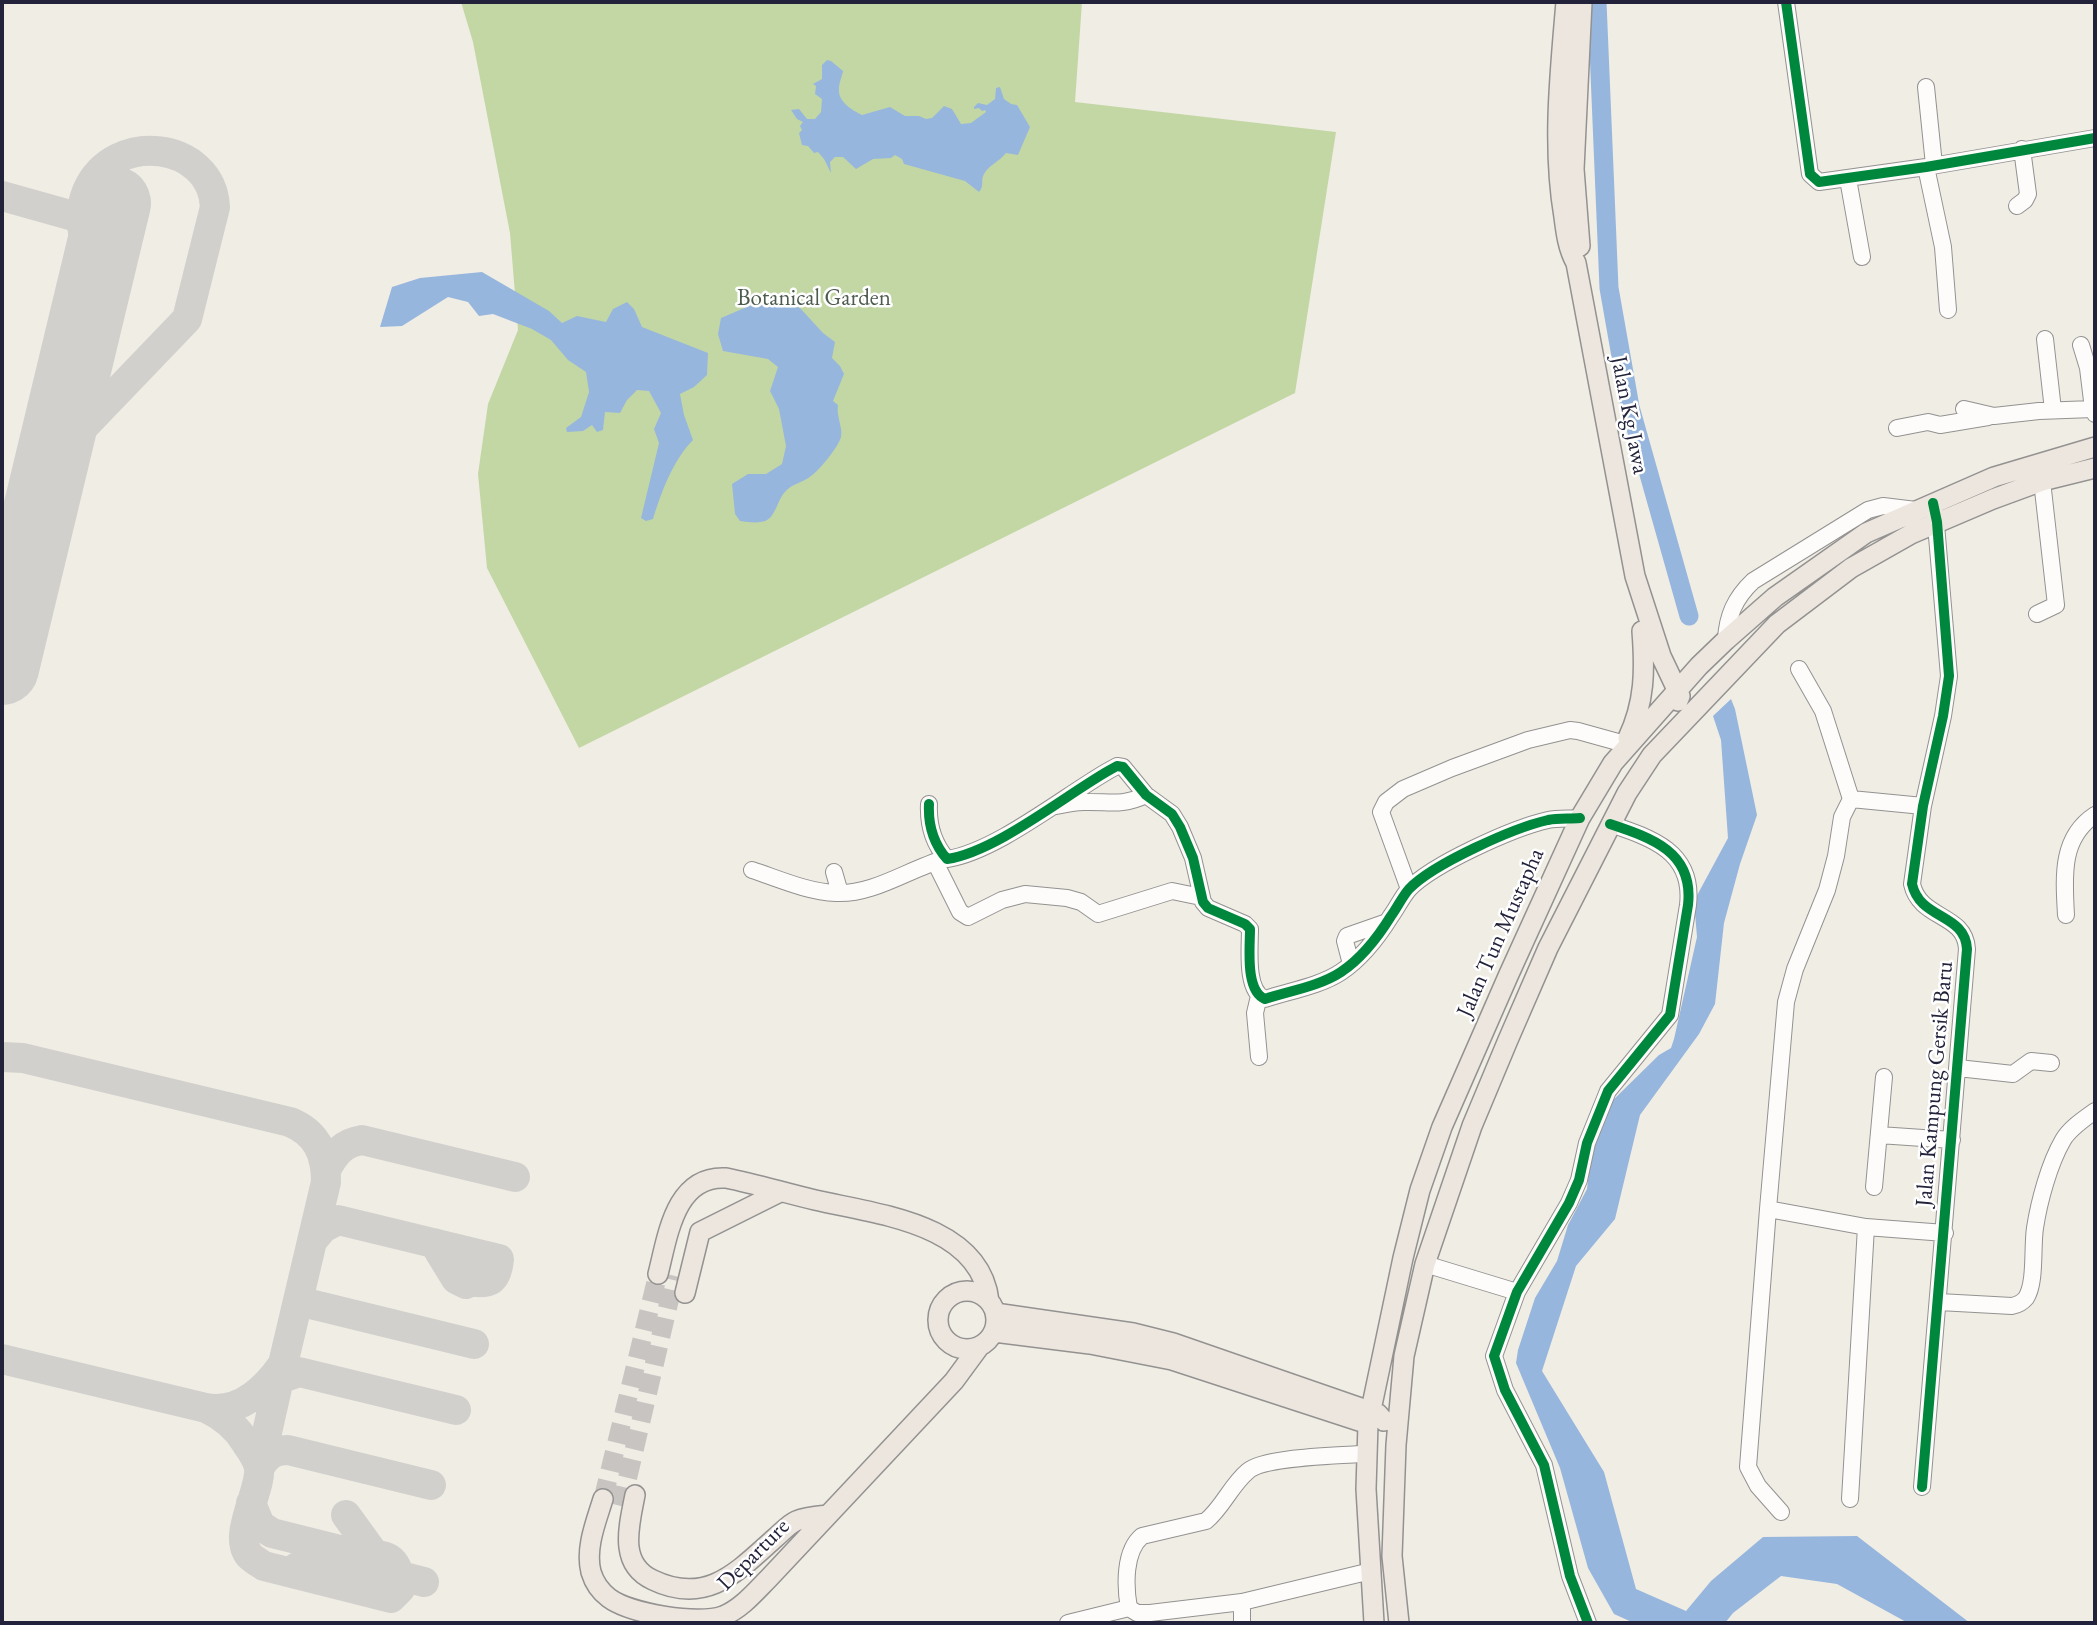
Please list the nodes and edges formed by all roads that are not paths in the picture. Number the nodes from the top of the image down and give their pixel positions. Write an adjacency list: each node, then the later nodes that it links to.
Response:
1 (1566, 2): 11 (main road, Jalan Kg Jawa)
2 (1581, 2): 11 (main road, Jalan Kg Jawa)
3 (1786, 2): 8 (street)
4 (1926, 87): 7 (street)
5 (2095, 138): 6 (street)
6 (2022, 149): 7 (street); 9 (street)
7 (1930, 166): 8 (street); 12 (street)
8 (1848, 179): 10 (street)
9 (2017, 206)
10 (1862, 257)
11 (1576, 264): 25 (main road, Jalan Kg Jawa)
12 (1948, 310)
13 (2045, 340): 16 (street)
14 (2081, 345): 17 (street)
15 (1964, 409): 18 (street)
16 (2053, 410): 17 (street); 18 (street)
17 (2094, 411)
18 (1994, 416): 19 (street)
19 (1897, 428)
20 (2095, 447): 23 (main road, Jalan Tun Mustapha)
21 (2095, 468): 22 (main road)
22 (2042, 481): 24 (main road); 26 (street)
23 (1924, 506): 24 (street, Jalan Kampung Gersik Baru); 29 (main road, Jalan Tun Mustapha); 29 (street)
24 (1937, 522): 27 (main road); 41 (street, Jalan Kampung Gersik Baru)
25 (1635, 576): 28 (main road, Jalan Kg Jawa); 31 (main road, Jalan Kg Jawa)
26 (2037, 614)
27 (1777, 624): 33 (main road); 35 (main road)
28 (1642, 631): 33 (main road, Jalan Kg Jawa); 34 (main road)
29 (1726, 640): 30 (main road, Jalan Tun Mustapha)
30 (1710, 654): 31 (main road); 33 (main road, Jalan Tun Mustapha)
31 (1661, 656): 33 (main road, Jalan Kg Jawa)
32 (1800, 669): 38 (street)
33 (1675, 696): 35 (main road); 36 (main road, Jalan Tun Mustapha)
34 (1625, 744): 36 (main road); 48 (street)
35 (1652, 755): 44 (main road)
36 (1614, 763): 43 (main road, Jalan Tun Mustapha)
37 (1146, 795): 40 (street); 40 (street); 50 (street)
38 (1851, 799): 41 (street); 64 (street)
39 (929, 804): 45 (street)
40 (1050, 806): 45 (street)
41 (1923, 806): 57 (street, Jalan Kampung Gersik Baru)
42 (2095, 815): 51 (street)
43 (1580, 818): 48 (street); 71 (main road, Jalan Tun Mustapha)
44 (1610, 824): 68 (main road); 69 (street)
45 (941, 860): 49 (street); 50 (street)
46 (752, 870): 49 (street)
47 (834, 872): 49 (street)
48 (1409, 890): 52 (street)
49 (840, 893)
50 (1201, 897): 54 (street)
51 (2066, 915)
52 (1387, 922): 53 (street); 53 (street)
53 (1351, 964): 54 (street)
54 (1259, 996): 55 (street)
55 (1259, 1057)
56 (2051, 1063): 57 (street)
57 (1958, 1068): 61 (street, Jalan Kampung Gersik Baru)
58 (1884, 1077): 60 (street)
59 (2095, 1111): 72 (street)
60 (1879, 1135): 61 (street); 62 (street)
61 (1952, 1140): 67 (street, Jalan Kampung Gersik Baru)
62 (1874, 1187)
63 (780, 1192): 66 (main road); 66 (main road); 73 (main road)
64 (1768, 1209): 65 (street); 82 (street)
65 (1866, 1227): 67 (street); 81 (street)
66 (700, 1231): 70 (main road)
67 (1945, 1233): 72 (street, Jalan Kampung Gersik Baru)
68 (1425, 1264): 69 (street); 75 (main road)
69 (1517, 1292): 92 (street)
70 (685, 1293)
71 (1394, 1299): 76 (main road); 77 (main road, Jalan Tun Mustapha)
72 (1939, 1302): 79 (street, Jalan Kampung Gersik Baru)
73 (993, 1315): 74 (main road); 74 (main road); 76 (main road)
74 (979, 1347): 83 (main road, Departure)
75 (1404, 1356): 77 (main road); 84 (main road)
76 (1325, 1403): 77 (main road); 78 (main road)
77 (1374, 1419): 80 (main road, Jalan Tun Mustapha); 84 (main road)
78 (1360, 1454): 80 (main road); 87 (street)
79 (1922, 1487)
80 (1366, 1489): 85 (main road, Jalan Tun Mustapha)
81 (1850, 1499)
82 (1781, 1512)
83 (828, 1515): 83 (main road, Departure)
84 (1392, 1556): 91 (main road)
85 (1371, 1571): 86 (street); 90 (main road, Jalan Tun Mustapha)
86 (1242, 1602): 87 (street); 89 (street)
87 (1129, 1608): 88 (street)
88 (1068, 1623)
89 (1242, 1623)
90 (1374, 1623)
91 (1399, 1623)
92 (1588, 1623)

